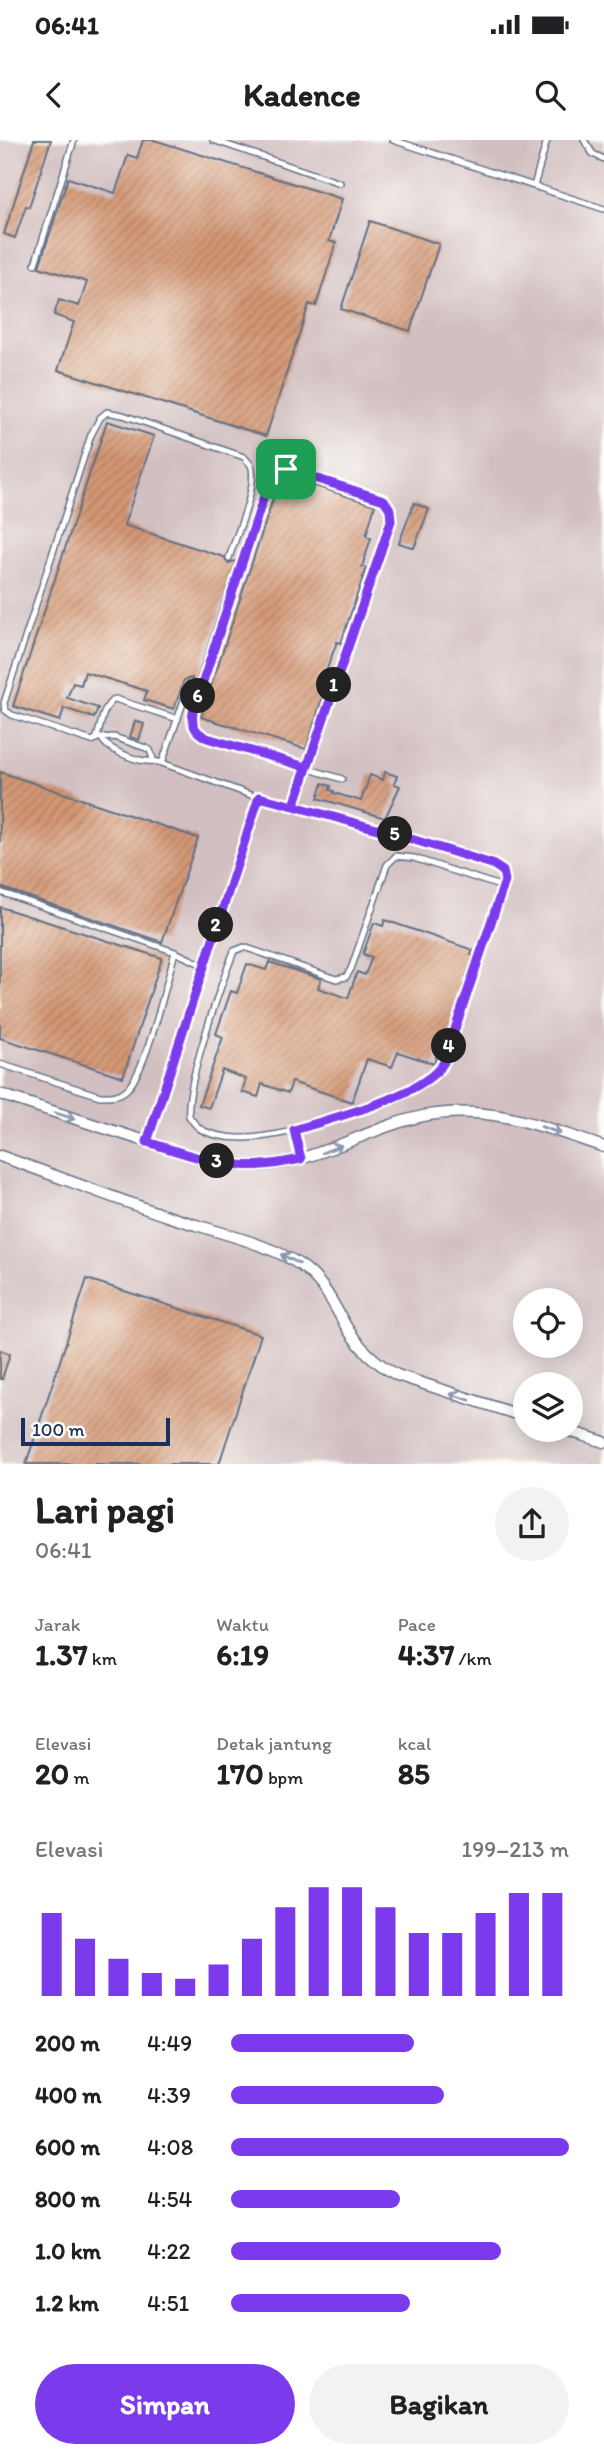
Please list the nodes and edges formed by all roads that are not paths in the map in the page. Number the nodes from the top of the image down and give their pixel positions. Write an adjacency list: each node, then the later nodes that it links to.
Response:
1 (74, 140): 10 (lane)
2 (213, 140): 7 (lane)
3 (393, 140): 8 (lane)
4 (547, 140): 8 (lane)
5 (584, 140): 6 (lane)
6 (604, 159)
7 (340, 183)
8 (534, 186): 9 (lane)
9 (604, 209)
10 (35, 264)
11 (229, 558): 14 (lane)
12 (190, 683): 13 (lane)
13 (178, 719): 14 (lane); 16 (lane)
14 (100, 738): 15 (lane); 15 (lane)
15 (153, 759): 16 (lane)
16 (162, 763): 19 (lane)
17 (306, 767): 17 (lane); 18 (lane); 20 (lane)
18 (342, 779)
19 (259, 797): 20 (lane); 24 (lane)
20 (294, 806): 21 (lane)
21 (503, 887): 27 (lane); 27 (lane)
22 (0, 892): 23 (lane)
23 (175, 952): 24 (lane); 25 (lane)
24 (203, 965): 28 (lane)
25 (0, 1064)
26 (0, 1094): 28 (street, one-way to 28)
27 (294, 1130): 31 (lane)
28 (147, 1142): 31 (street)
29 (604, 1147): 31 (street, one-way to 29)
30 (0, 1156): 32 (street, one-way to 30)
31 (301, 1159)
32 (513, 1413)
33 (583, 1435): 34 (street)
34 (604, 1442)

